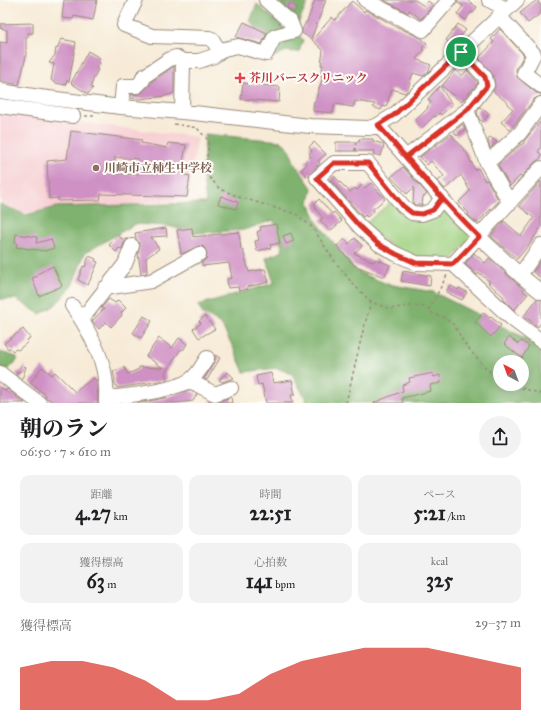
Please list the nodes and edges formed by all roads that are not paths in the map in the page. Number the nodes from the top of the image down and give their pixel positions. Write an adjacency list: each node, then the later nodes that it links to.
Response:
1 (136, 0): 8 (street)
2 (266, 0): 8 (street)
3 (365, 0): 4 (street)
4 (449, 0)
5 (489, 0): 7 (street)
6 (517, 0): 7 (street)
7 (503, 13): 9 (street); 11 (street)
8 (220, 52): 10 (street)
9 (461, 52): 16 (street); 19 (street)
10 (183, 61): 15 (street); 17 (street)
11 (541, 86)
12 (0, 91): 15 (street)
13 (541, 104): 21 (street)
14 (0, 106): 18 (street)
15 (121, 107): 17 (street)
16 (467, 110): 20 (street); 21 (street)
17 (182, 112): 19 (street)
18 (73, 116)
19 (378, 125): 20 (street)
20 (406, 157): 23 (street)
21 (487, 163): 24 (street)
22 (541, 168): 24 (street)
23 (442, 198): 25 (street); 29 (street)
24 (510, 203): 25 (street)
25 (479, 237): 29 (street); 30 (street)
26 (541, 245): 30 (street)
27 (132, 246): 31 (street)
28 (199, 254): 31 (street)
29 (453, 264): 35 (street)
30 (520, 275): 32 (street)
31 (105, 288): 34 (street)
32 (541, 292)
33 (72, 306): 34 (street)
34 (82, 319): 40 (street)
35 (541, 341)
36 (207, 358): 38 (street)
37 (0, 373): 41 (street)
38 (190, 381): 39 (street); 40 (street)
39 (231, 388)
40 (106, 400)
41 (39, 403)

